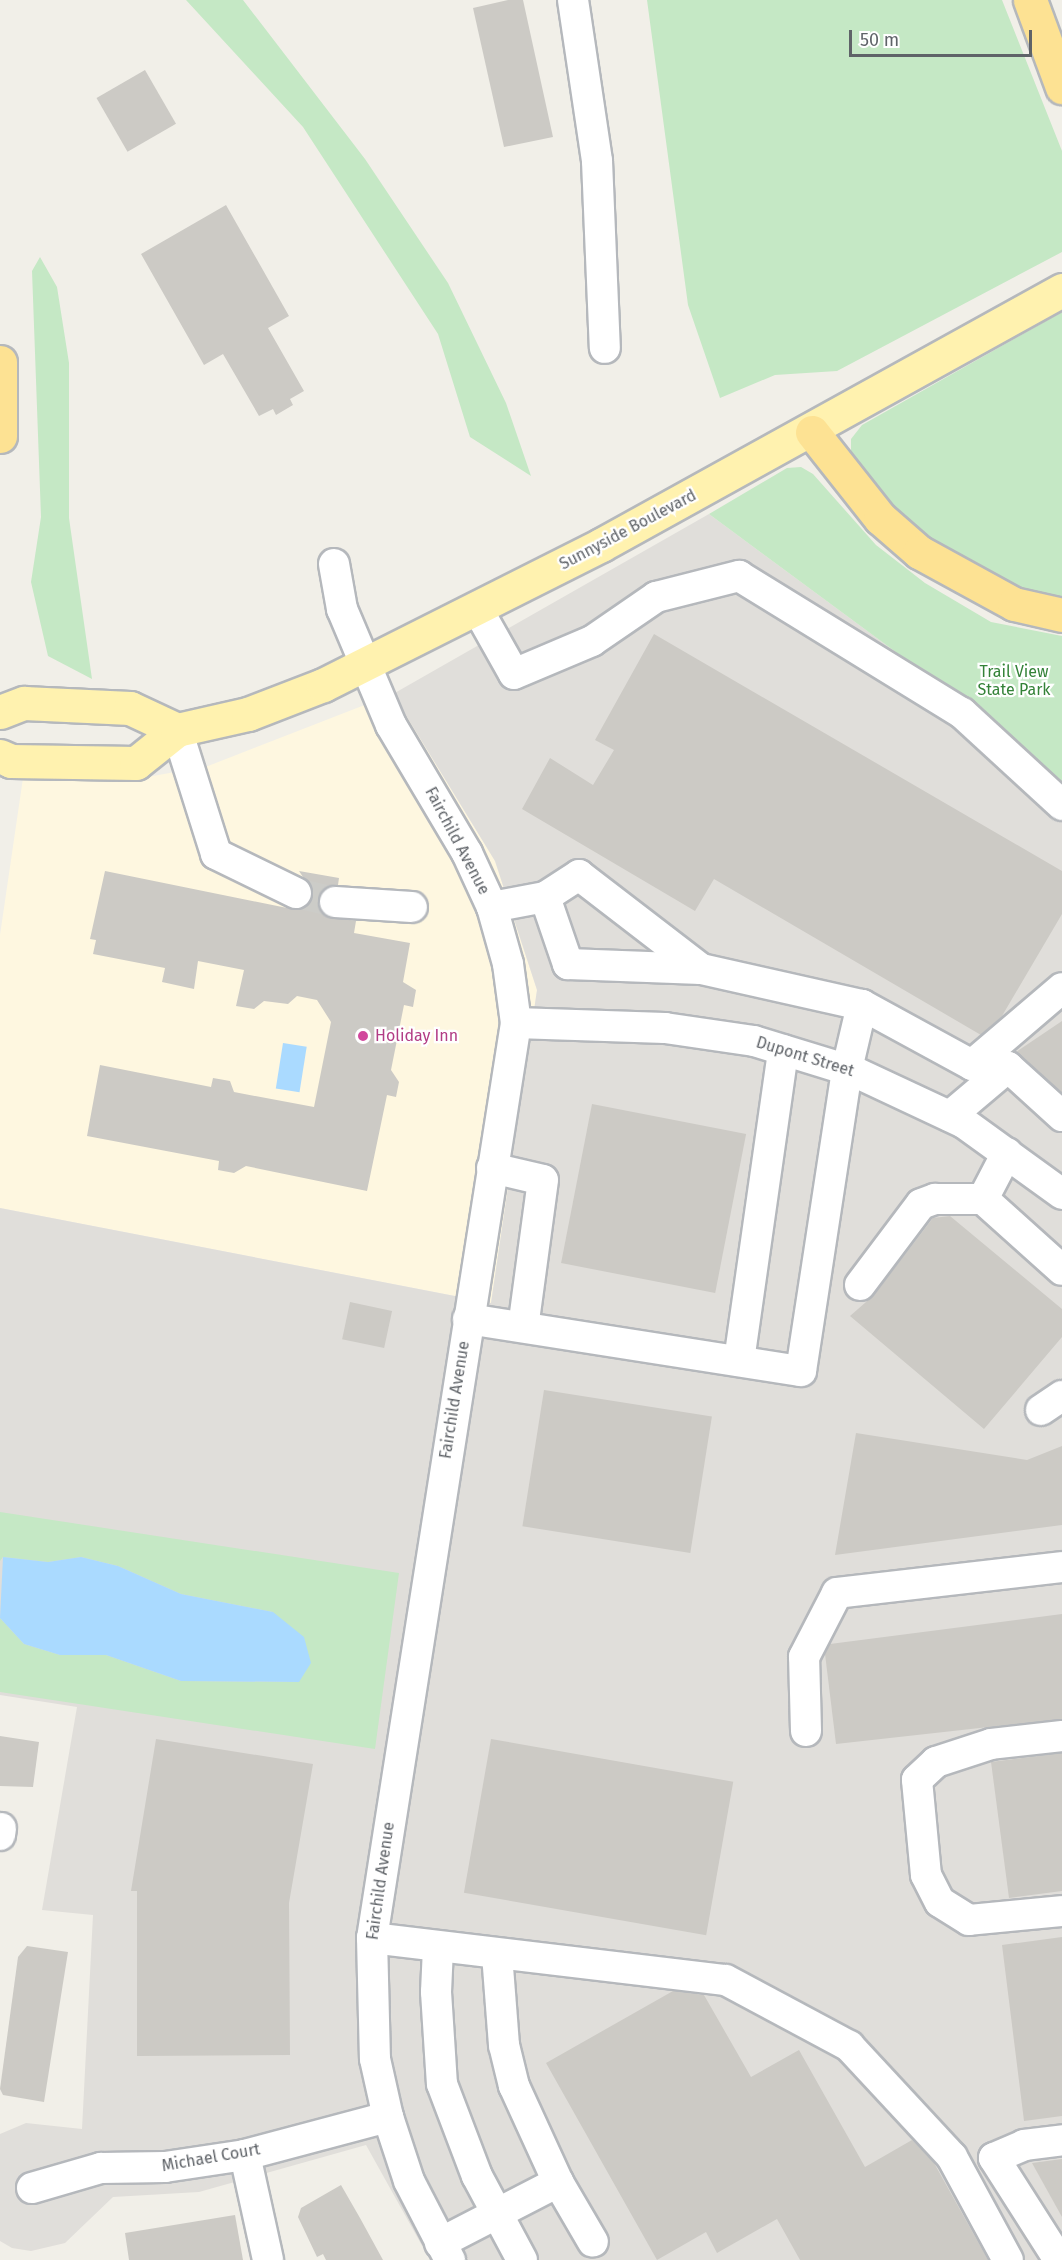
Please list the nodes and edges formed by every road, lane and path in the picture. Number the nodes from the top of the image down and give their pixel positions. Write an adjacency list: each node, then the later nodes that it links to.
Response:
1 (573, 0): 5 (street)
2 (1030, 0): 3 (highway)
3 (1062, 87)
4 (1053, 296): 7 (main road, Sunnyside Boulevard)
5 (605, 348)
6 (0, 362): 8 (highway)
7 (812, 432): 10 (main road, Sunnyside Boulevard); 11 (highway)
8 (0, 436)
9 (334, 564): 12 (street, Fairchild Avenue)
10 (478, 610): 12 (main road, Sunnyside Boulevard); 16 (street)
11 (1062, 615)
12 (365, 666): 14 (main road, Sunnyside Boulevard); 21 (street, Fairchild Avenue)
13 (0, 712): 14 (main road)
14 (177, 730): 15 (main road, Sunnyside Boulevard); 17 (street)
15 (0, 756)
16 (1062, 805)
17 (296, 893)
18 (545, 897): 21 (street); 22 (street); 22 (street)
19 (335, 902): 20 (street)
20 (412, 907)
21 (492, 908): 25 (street, Fairchild Avenue)
22 (701, 969): 24 (street)
23 (1062, 988): 24 (street)
24 (862, 1005): 27 (street)
25 (516, 1023): 26 (street, Dupont Street); 31 (street, Fairchild Avenue)
26 (783, 1050): 27 (street, Dupont Street); 38 (street)
27 (847, 1069): 28 (street, Dupont Street); 38 (street)
28 (950, 1116): 29 (street); 30 (street, Dupont Street)
29 (1062, 1116)
30 (1007, 1153): 32 (street, Dupont Street); 33 (street)
31 (492, 1168): 36 (street, Fairchild Avenue); 37 (street)
32 (1062, 1194)
33 (984, 1199): 34 (street); 35 (street)
34 (1062, 1270)
35 (860, 1285)
36 (468, 1319): 37 (street); 43 (street, Fairchild Avenue)
37 (523, 1328): 38 (street)
38 (739, 1361)
39 (1062, 1567): 40 (street)
40 (806, 1731)
41 (1062, 1736): 42 (street)
42 (1062, 1911)
43 (372, 1938): 44 (street); 46 (street, Fairchild Avenue)
44 (438, 1948): 45 (street); 51 (street)
45 (497, 1954): 49 (street); 56 (street)
46 (388, 2117): 48 (street, Michael Court); 53 (street, Fairchild Avenue)
47 (1062, 2140): 57 (street)
48 (245, 2155): 50 (street, Michael Court); 54 (street)
49 (558, 2182): 51 (street); 52 (street)
50 (32, 2188)
51 (495, 2213): 53 (street); 55 (street)
52 (593, 2242)
53 (445, 2252)
54 (268, 2260)
55 (522, 2260)
56 (1008, 2260)
57 (1059, 2260)

